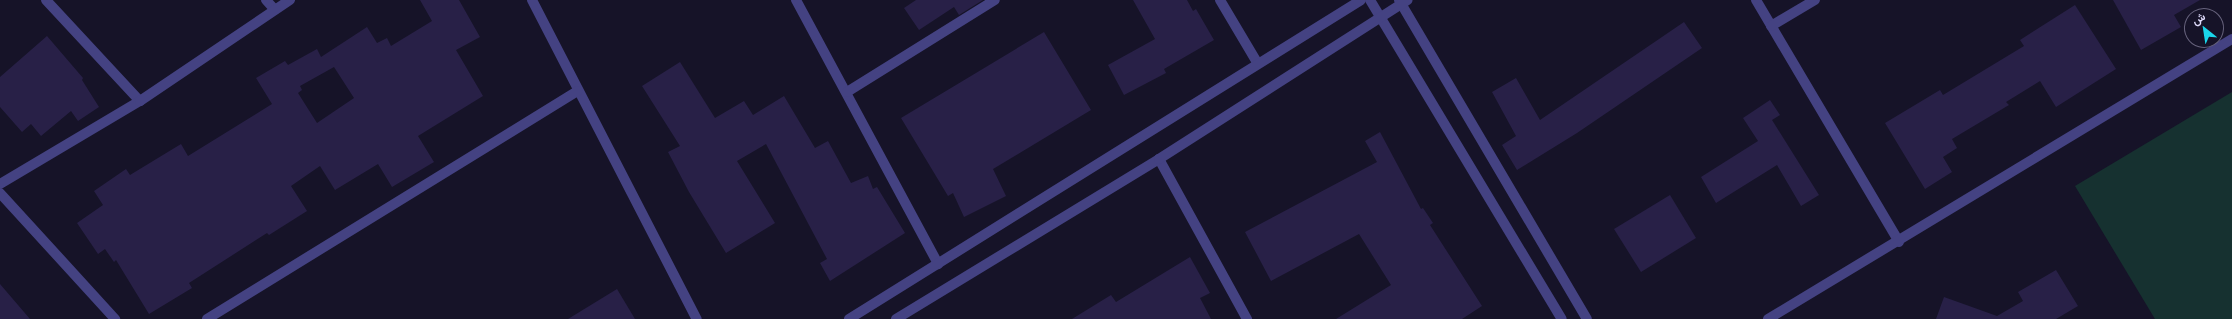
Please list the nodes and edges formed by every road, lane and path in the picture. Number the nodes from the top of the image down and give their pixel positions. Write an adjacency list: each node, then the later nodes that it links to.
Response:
1 (46, 0): 20 (street)
2 (266, 0): 13 (street)
3 (290, 0): 13 (street)
4 (532, 0): 18 (street)
5 (796, 0): 19 (street)
6 (995, 0): 19 (street)
7 (1220, 0): 17 (street)
8 (1361, 0): 17 (street)
9 (1370, 0): 14 (street)
10 (1756, 0): 15 (street)
11 (1815, 0): 15 (street)
12 (1403, 1): 14 (street); 33 (street)
13 (275, 10): 20 (street)
14 (1381, 18): 21 (street); 32 (street)
15 (1771, 26): 24 (street)
16 (2232, 39): 24 (street)
17 (1258, 64): 25 (street)
18 (578, 91): 27 (street); 28 (street)
19 (847, 92): 25 (street)
20 (140, 101): 22 (street)
21 (1159, 159): 30 (street); 31 (street)
22 (0, 184)
23 (0, 194): 26 (street)
24 (1899, 242): 34 (street)
25 (938, 264): 29 (street)
26 (115, 319)
27 (207, 319)
28 (697, 319)
29 (849, 319)
30 (896, 319)
31 (1247, 319)
32 (1562, 319)
33 (1587, 319)
34 (1768, 319)

